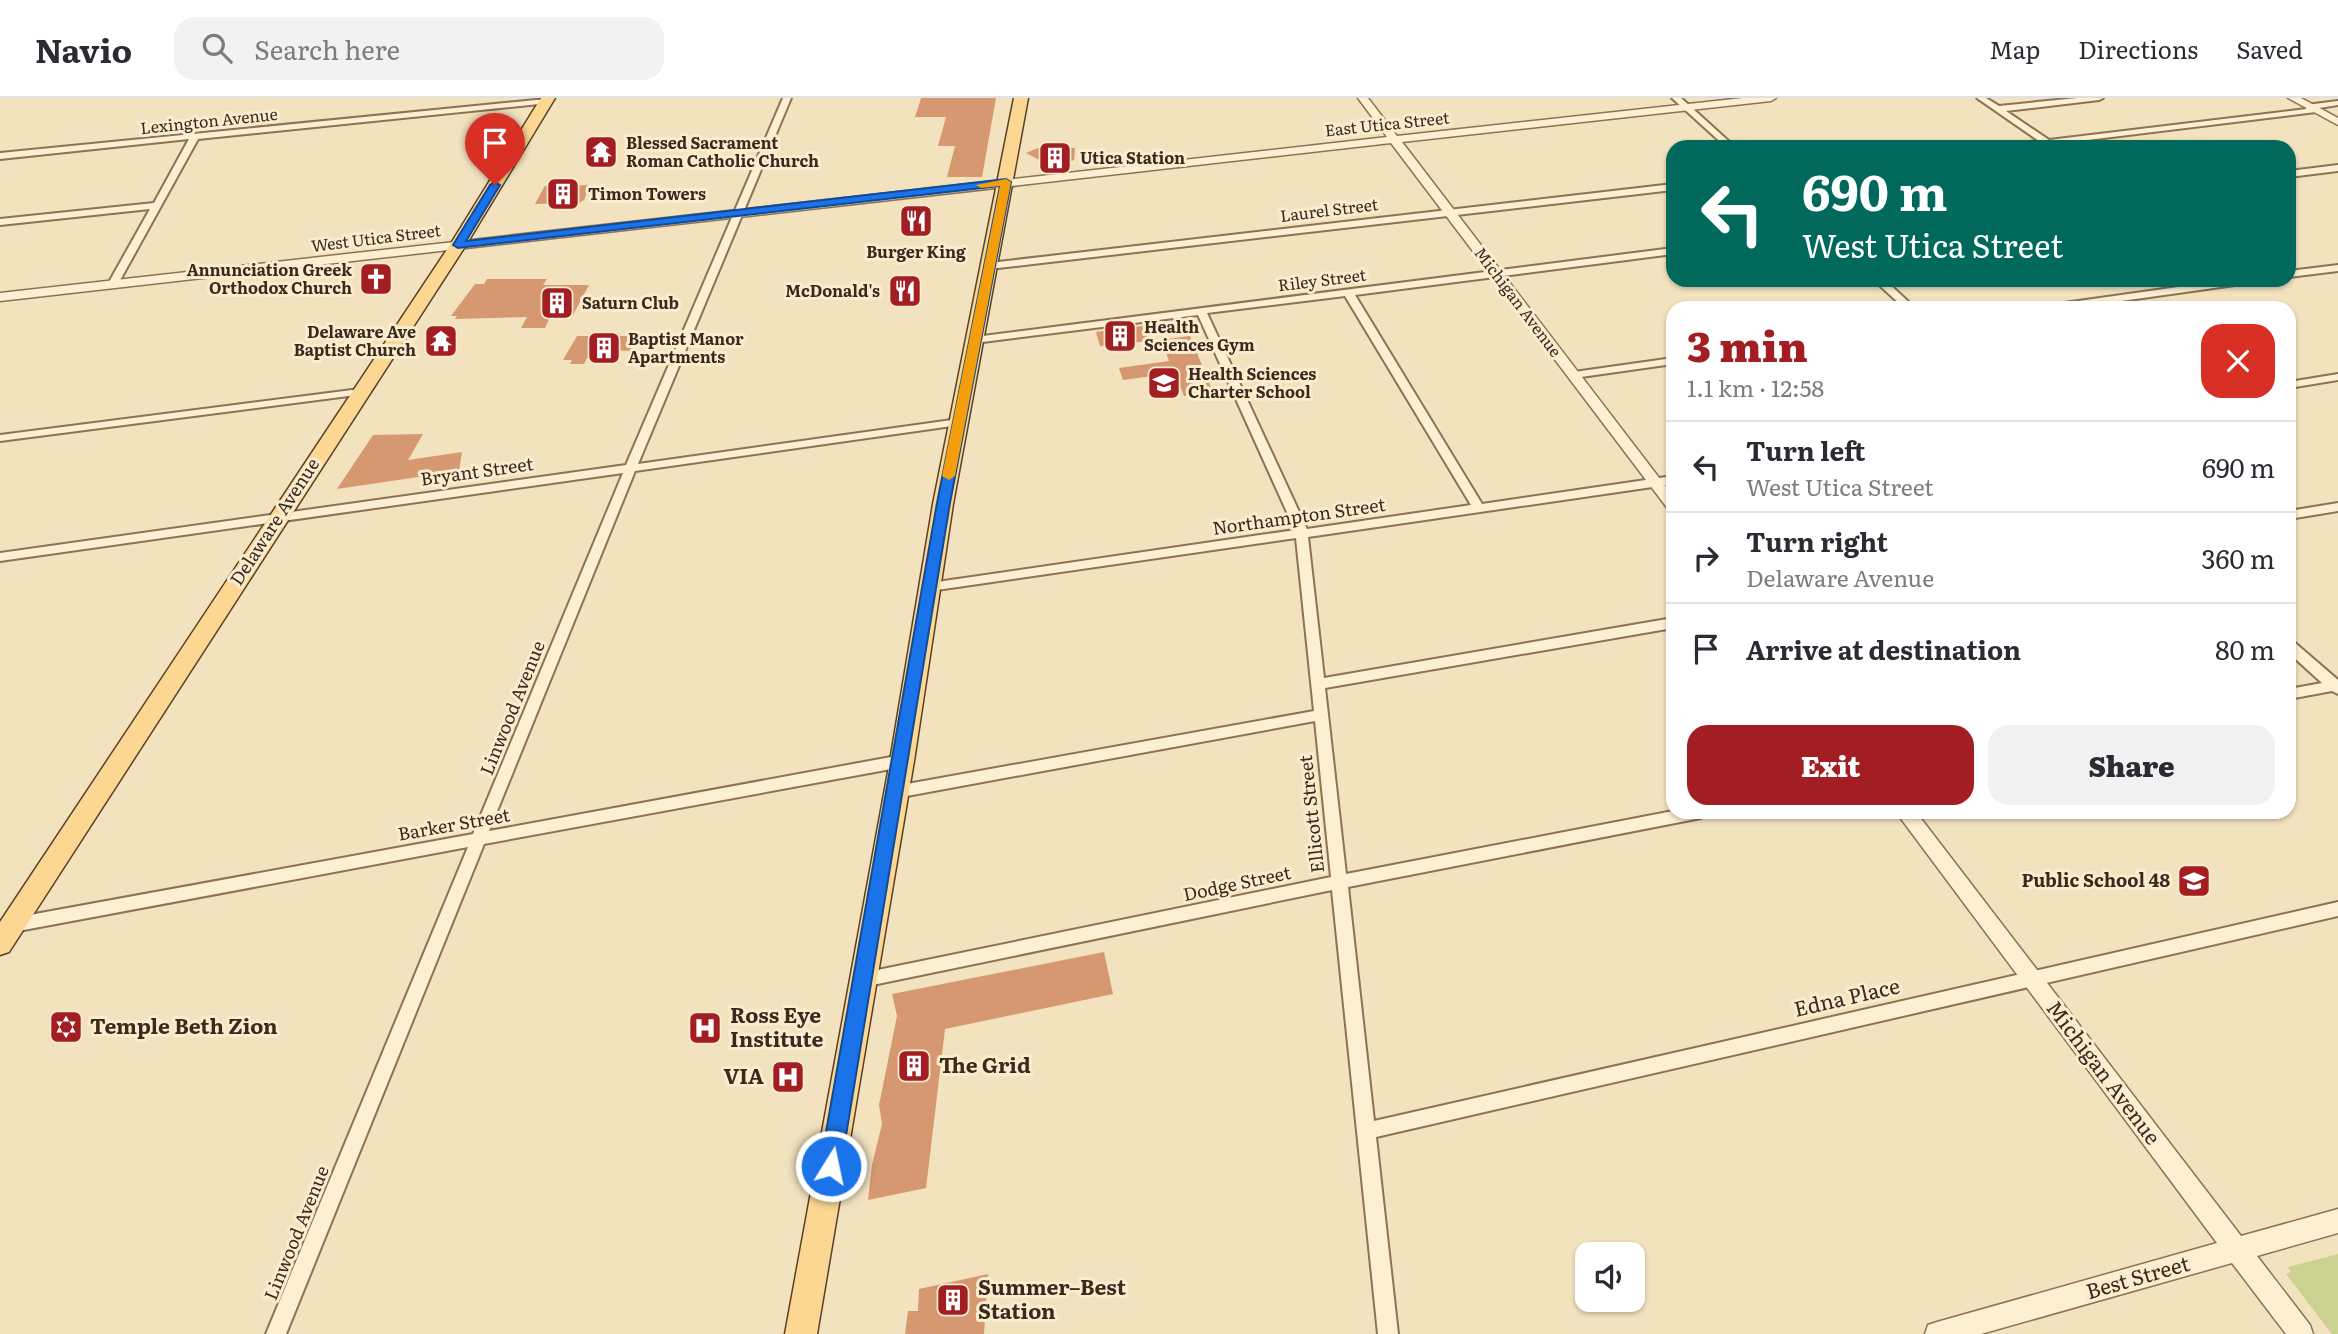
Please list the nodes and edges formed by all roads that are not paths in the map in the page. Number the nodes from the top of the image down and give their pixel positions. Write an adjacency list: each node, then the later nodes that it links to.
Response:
1 (787, 98): 27 (street, Linwood Avenue)
2 (1021, 98): 23 (main road)
3 (1363, 98): 16 (street, Michigan Avenue)
4 (1676, 98): 11 (street)
5 (1771, 98): 11 (street, East Utica Street)
6 (1981, 98): 13 (street)
7 (2099, 98): 13 (street)
8 (2293, 98): 12 (street)
9 (547, 99): 15 (street, Lexington Avenue); 29 (main road, Delaware Avenue)
10 (2338, 103): 12 (street)
11 (1686, 107): 16 (street, East Utica Street); 17 (street)
12 (2313, 108): 14 (street); 19 (street)
13 (1998, 109): 18 (street)
14 (2338, 122)
15 (195, 137): 20 (street, Lexington Avenue); 25 (street)
16 (1394, 139): 23 (street, East Utica Street); 26 (street, Michigan Avenue)
17 (1723, 140)
18 (2044, 140)
19 (2063, 140)
20 (0, 156)
21 (2338, 168): 22 (street)
22 (2296, 173)
23 (1006, 182): 27 (street, West Utica Street); 31 (main road)
24 (1666, 188): 26 (street, Laurel Street)
25 (158, 205): 28 (street); 35 (street)
26 (1450, 212): 31 (street, Laurel Street); 33 (street, Michigan Avenue)
27 (739, 213): 29 (street, West Utica Street); 51 (street, Linwood Avenue)
28 (0, 222)
29 (458, 245): 35 (street, West Utica Street); 48 (main road, Delaware Avenue)
30 (1666, 252): 33 (street, Riley Street)
31 (989, 266): 43 (main road)
32 (2338, 268): 34 (street)
33 (1497, 273): 38 (street, Riley Street); 45 (street, Michigan Avenue)
34 (2296, 273)
35 (113, 284): 39 (street, West Utica Street)
36 (1887, 287): 40 (street)
37 (2199, 287): 41 (street)
38 (1348, 292): 42 (street, Riley Street); 56 (street)
39 (0, 297)
40 (1902, 301)
41 (2100, 301)
42 (1200, 311): 43 (street, Riley Street); 59 (street, Ellicott Street)
43 (975, 340): 49 (main road)
44 (1666, 362): 45 (street)
45 (1574, 375): 53 (street, Michigan Avenue)
46 (2338, 377): 47 (street)
47 (2296, 384)
48 (360, 392): 50 (street); 58 (main road, Delaware Avenue)
49 (959, 422): 51 (street, Bryant Street); 61 (main road)
50 (0, 438)
51 (631, 468): 58 (street, Bryant Street); 72 (street, Linwood Avenue)
52 (1666, 481): 53 (street, Northampton Street)
53 (1656, 483): 54 (street, Michigan Avenue); 56 (street, Northampton Street)
54 (1666, 497)
55 (2338, 507): 57 (street)
56 (1479, 509): 59 (street, Northampton Street)
57 (2296, 514)
58 (277, 518): 60 (street, Bryant Street); 75 (main road, Delaware Avenue)
59 (1301, 535): 61 (street, Northampton Street); 64 (street, Ellicott Street)
60 (0, 557)
61 (930, 587): 68 (main road)
62 (1666, 624): 64 (street)
63 (2296, 651): 65 (street)
64 (1318, 684): 67 (street, Ellicott Street)
65 (2337, 686): 66 (street)
66 (2296, 693)
67 (1321, 715): 69 (street); 73 (street, Ellicott Street)
68 (902, 761): 69 (main road); 72 (street, Barker Street)
69 (896, 792): 77 (main road)
70 (1666, 819): 73 (street, Dodge Street)
71 (1910, 819): 76 (street, Michigan Avenue)
72 (481, 839): 75 (street, Barker Street); 81 (street, Linwood Avenue)
73 (1339, 882): 77 (street, Dodge Street); 78 (street, Ellicott Street)
74 (2338, 909): 76 (street, Edna Place)
75 (7, 935)
76 (2032, 979): 78 (street, Edna Place); 80 (street, Michigan Avenue)
77 (863, 980): 82 (main road)
78 (1366, 1131): 83 (street, Ellicott Street)
79 (2338, 1221): 80 (street, Best Street)
80 (2238, 1250): 84 (street, Best Street); 85 (street, Michigan Avenue)
81 (276, 1334)
82 (801, 1334)
83 (1388, 1334)
84 (1937, 1334)
85 (2301, 1334)

